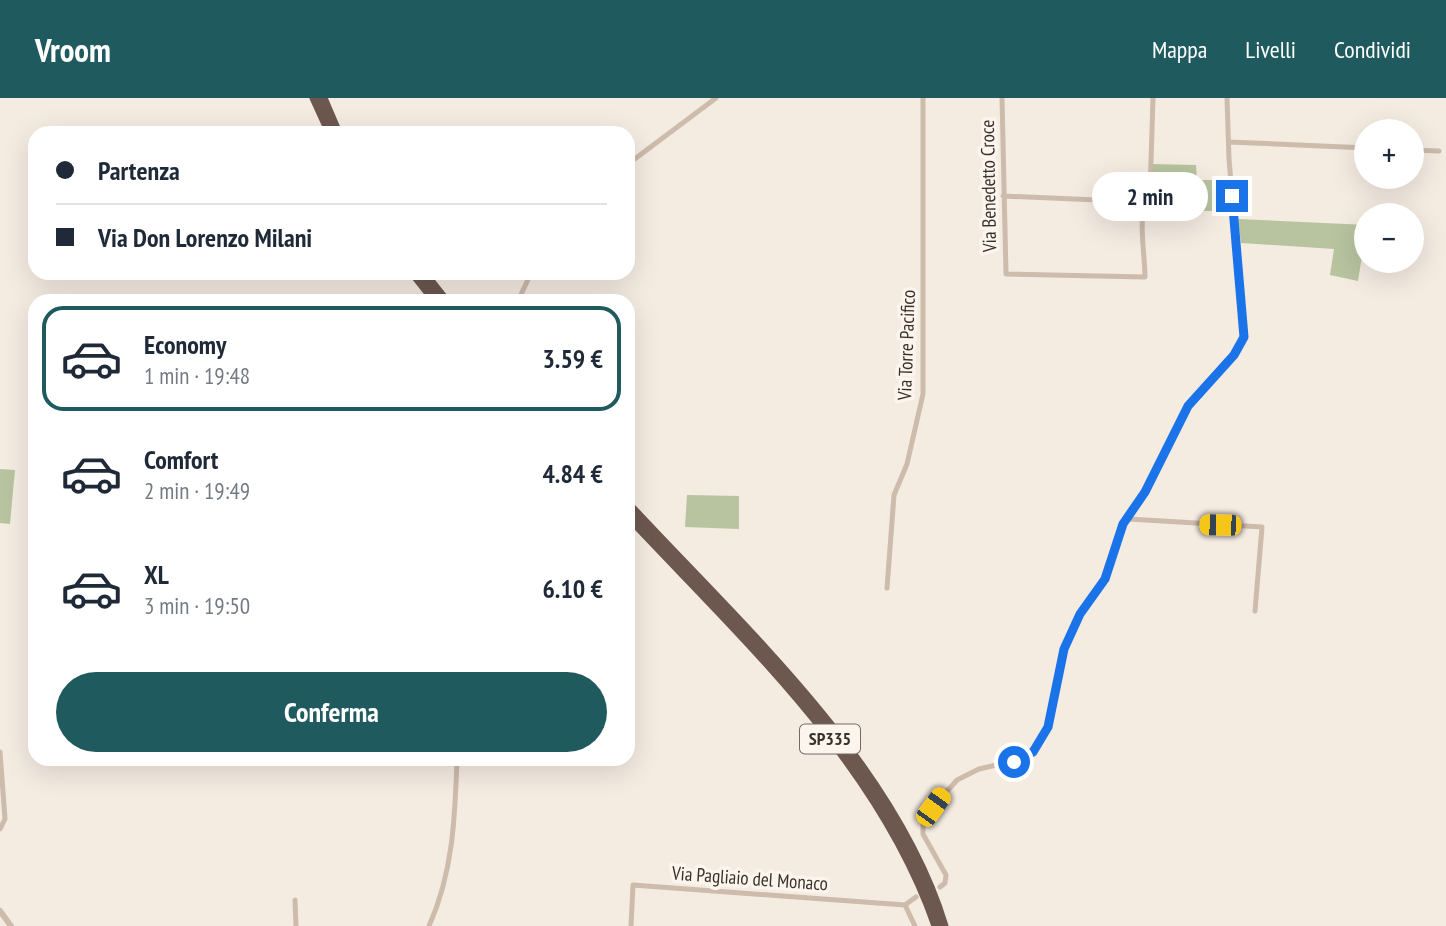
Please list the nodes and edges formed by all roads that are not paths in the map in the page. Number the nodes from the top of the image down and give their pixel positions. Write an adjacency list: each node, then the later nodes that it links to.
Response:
1 (314, 98): 8 (highway)
2 (323, 98): 9 (highway)
3 (716, 98): 14 (street)
4 (923, 98): 23 (street, Via Torre Pacifico)
5 (1002, 98): 15 (street, Via Benedetto Croce)
6 (1153, 98): 16 (street)
7 (1227, 98): 10 (street)
8 (327, 126)
9 (335, 126)
10 (1229, 142): 11 (street); 20 (street)
11 (1354, 147)
12 (1424, 150): 13 (street)
13 (1439, 151)
14 (635, 159)
15 (1003, 196): 16 (street); 16 (street, Via Benedetto Croce)
16 (1144, 202)
17 (418, 280): 18 (highway)
18 (430, 294)
19 (635, 512): 22 (highway, SP335)
20 (1129, 519): 24 (street); 28 (street)
21 (635, 523): 22 (highway, SP335)
22 (692, 577): 38 (highway, SP335); 39 (highway, SP335)
23 (887, 588)
24 (1255, 611)
25 (0, 752): 27 (street)
26 (457, 766): 35 (street)
27 (1, 826)
28 (940, 887)
29 (916, 897): 31 (street)
30 (295, 900): 34 (street)
31 (905, 905): 36 (street, Via Pagliaio del Monaco); 37 (street)
32 (0, 911): 33 (street)
33 (11, 926)
34 (296, 926)
35 (429, 926)
36 (631, 926)
37 (915, 926)
38 (936, 926)
39 (944, 926)

